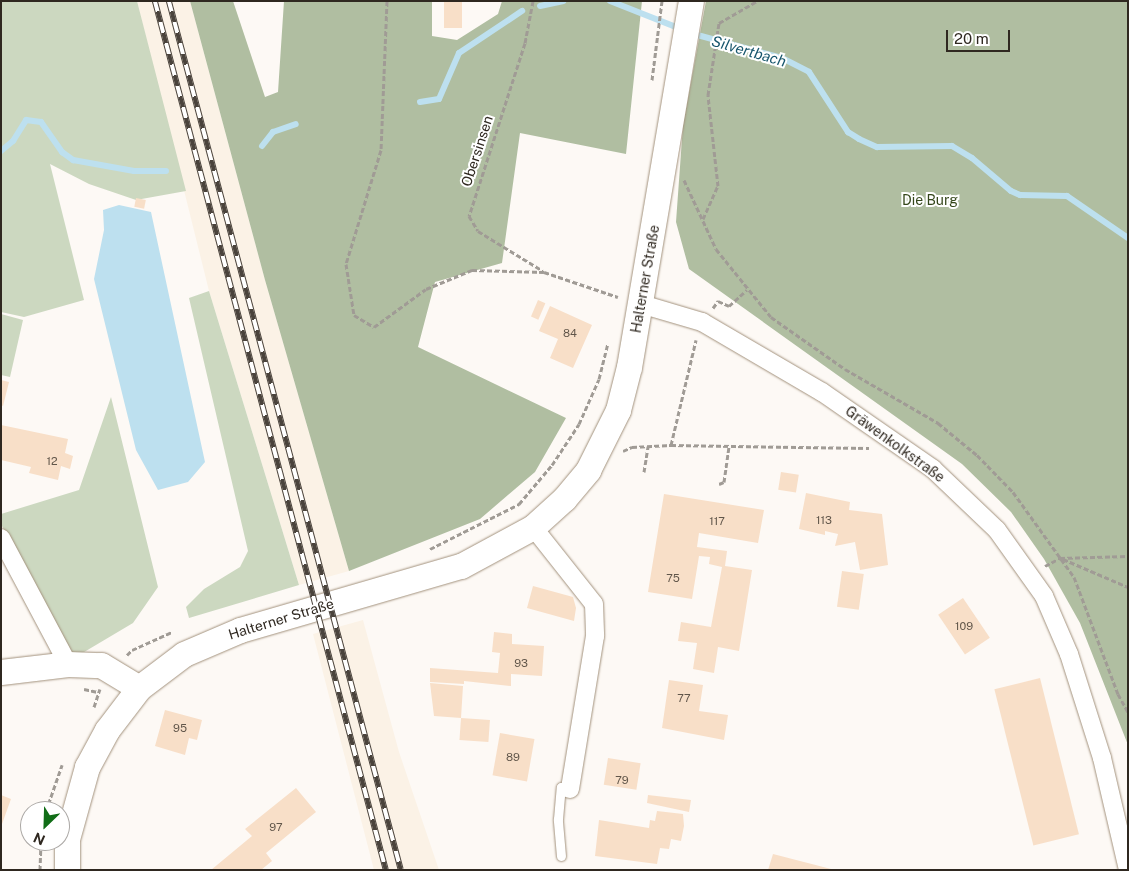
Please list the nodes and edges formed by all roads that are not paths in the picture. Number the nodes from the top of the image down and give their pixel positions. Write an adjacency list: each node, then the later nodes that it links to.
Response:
1 (690, 9): 2 (main road, Halterner Straße)
2 (626, 303): 3 (main road, Halterner Straße); 11 (street, Gräwenkolkstraße)
3 (533, 527): 7 (main road, Halterner Straße); 8 (street)
4 (1, 538): 5 (street)
5 (68, 664): 6 (main road); 7 (main road)
6 (1, 672)
7 (139, 688): 10 (main road, Halterner Straße)
8 (570, 789): 9 (lane)
9 (561, 856)
10 (67, 870)
11 (1128, 870)

